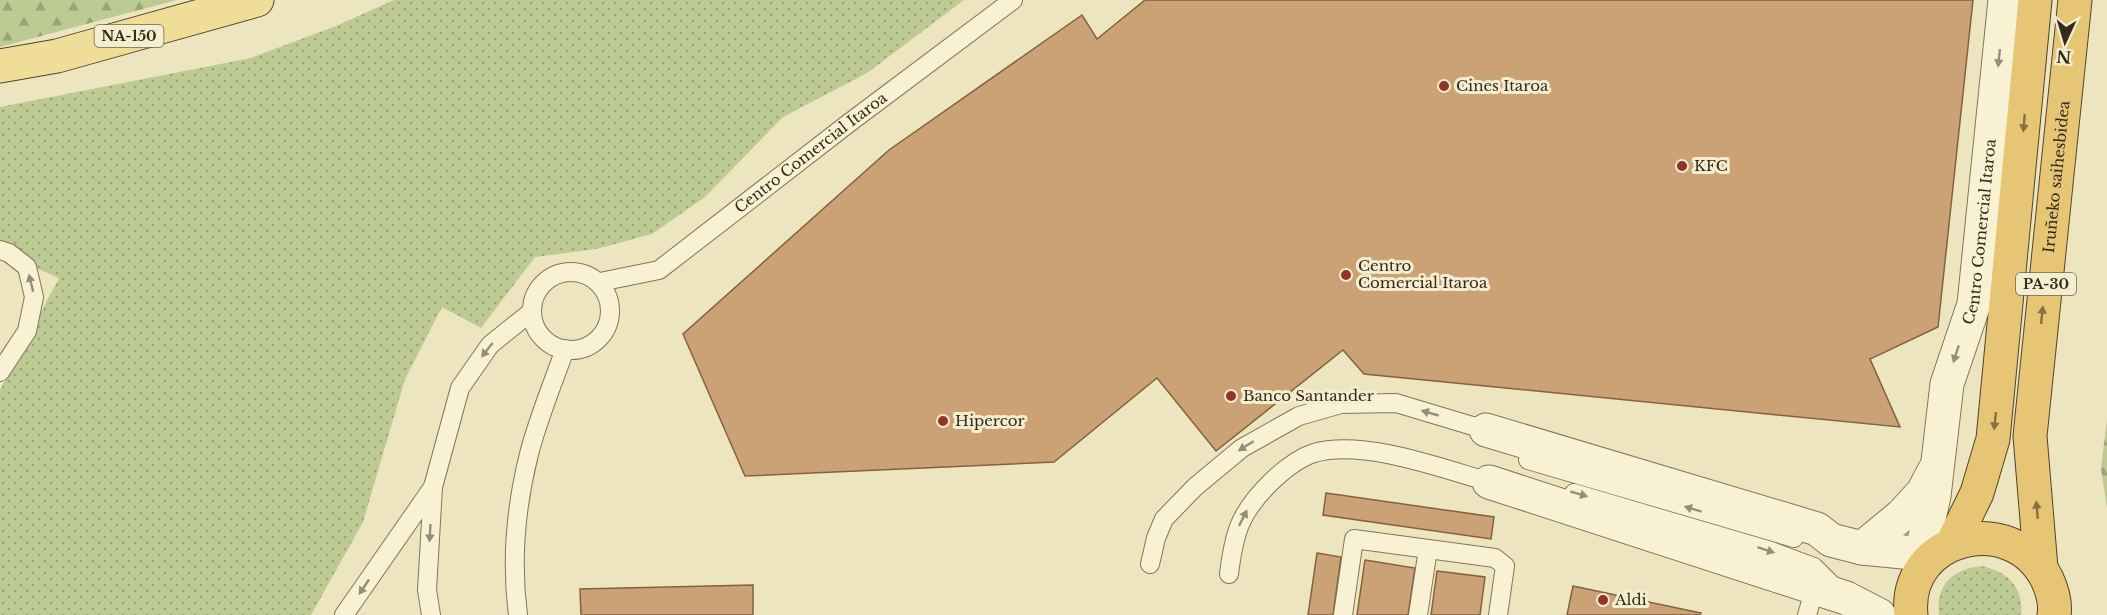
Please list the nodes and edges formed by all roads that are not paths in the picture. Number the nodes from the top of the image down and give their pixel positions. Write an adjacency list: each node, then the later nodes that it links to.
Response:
1 (257, 0): 6 (main road, NA-150)
2 (1013, 0): 8 (lane, Centro Comercial Itaroa)
3 (2005, 0): 13 (street, Centro Comercial Itaroa, one-way to 13)
4 (2035, 0): 19 (highway, PA-30, one-way to 19)
5 (2075, 0): 21 (highway, Iruñeko saihesbidea / PA-30, one-way to 5)
6 (0, 66)
7 (0, 250): 11 (lane, one-way to 7)
8 (600, 282): 9 (lane); 10 (lane)
9 (531, 312): 10 (lane); 15 (lane, one-way to 15)
10 (565, 349): 27 (lane)
11 (0, 372)
12 (1486, 430): 16 (street); 20 (lane, one-way to 20)
13 (1939, 461): 17 (street, Centro Comercial Itaroa); 19 (street, Centro Comercial Itaroa)
14 (1489, 482): 22 (lane, one-way to 14); 24 (street)
15 (433, 487): 25 (lane, one-way to 25); 26 (lane, one-way to 26)
16 (1831, 540): 17 (street); 23 (lane, one-way to 23)
17 (1862, 548): 19 (street)
18 (1428, 549): 28 (lane); 29 (lane); 30 (lane)
19 (1932, 557): 21 (highway, PA-30); 32 (highway, PA-30)
20 (1150, 564)
21 (2041, 568): 33 (highway, PA-30)
22 (1229, 574)
23 (1845, 598): 24 (street); 31 (street)
24 (1811, 601)
25 (345, 615)
26 (431, 615)
27 (518, 615)
28 (1343, 615)
29 (1418, 615)
30 (1498, 615)
31 (1879, 615)
32 (1911, 615)
33 (2054, 615)

